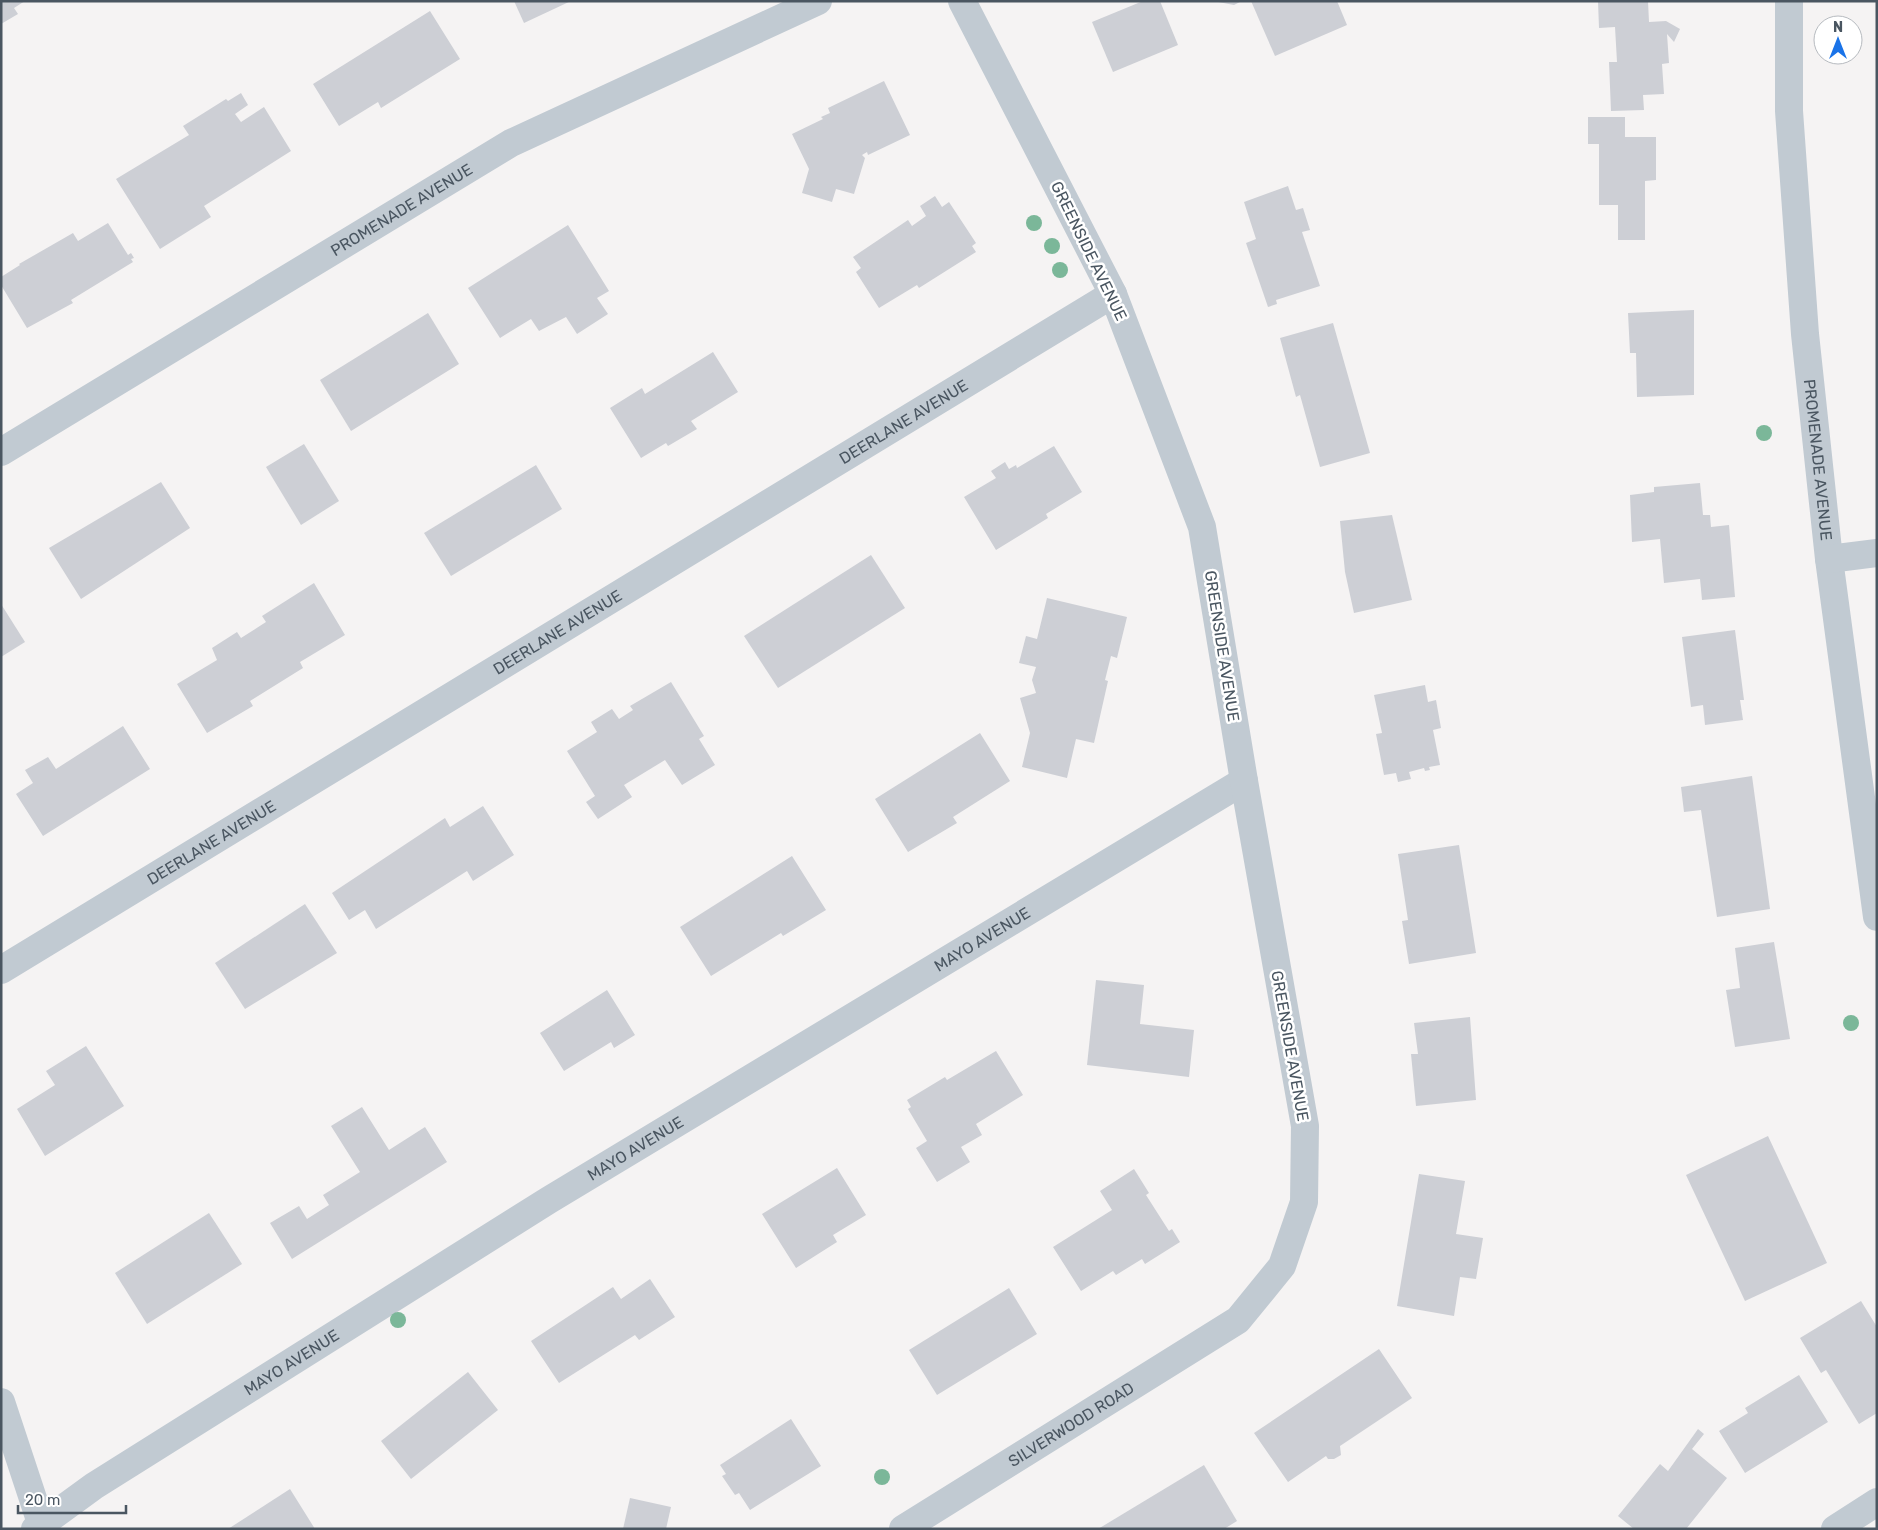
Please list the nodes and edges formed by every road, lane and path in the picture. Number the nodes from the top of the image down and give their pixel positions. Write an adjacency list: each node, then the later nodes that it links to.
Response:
1 (818, 1): 5 (street, PROMENADE AVENUE)
2 (962, 1): 4 (street, GREENSIDE AVENUE)
3 (1789, 1): 7 (street, PROMENADE AVENUE)
4 (1113, 294): 8 (street, GREENSIDE AVENUE); 10 (street, DEERLANE AVENUE)
5 (1, 452)
6 (1877, 553): 7 (street)
7 (1829, 559): 9 (street, PROMENADE AVENUE)
8 (1244, 781): 11 (street, GREENSIDE AVENUE); 14 (street, MAYO AVENUE)
9 (1877, 917)
10 (1, 970)
11 (1238, 1320): 15 (street, SILVERWOOD ROAD)
12 (1, 1402): 14 (street)
13 (1877, 1502): 16 (street)
14 (40, 1527)
15 (903, 1529)
16 (1835, 1529)

